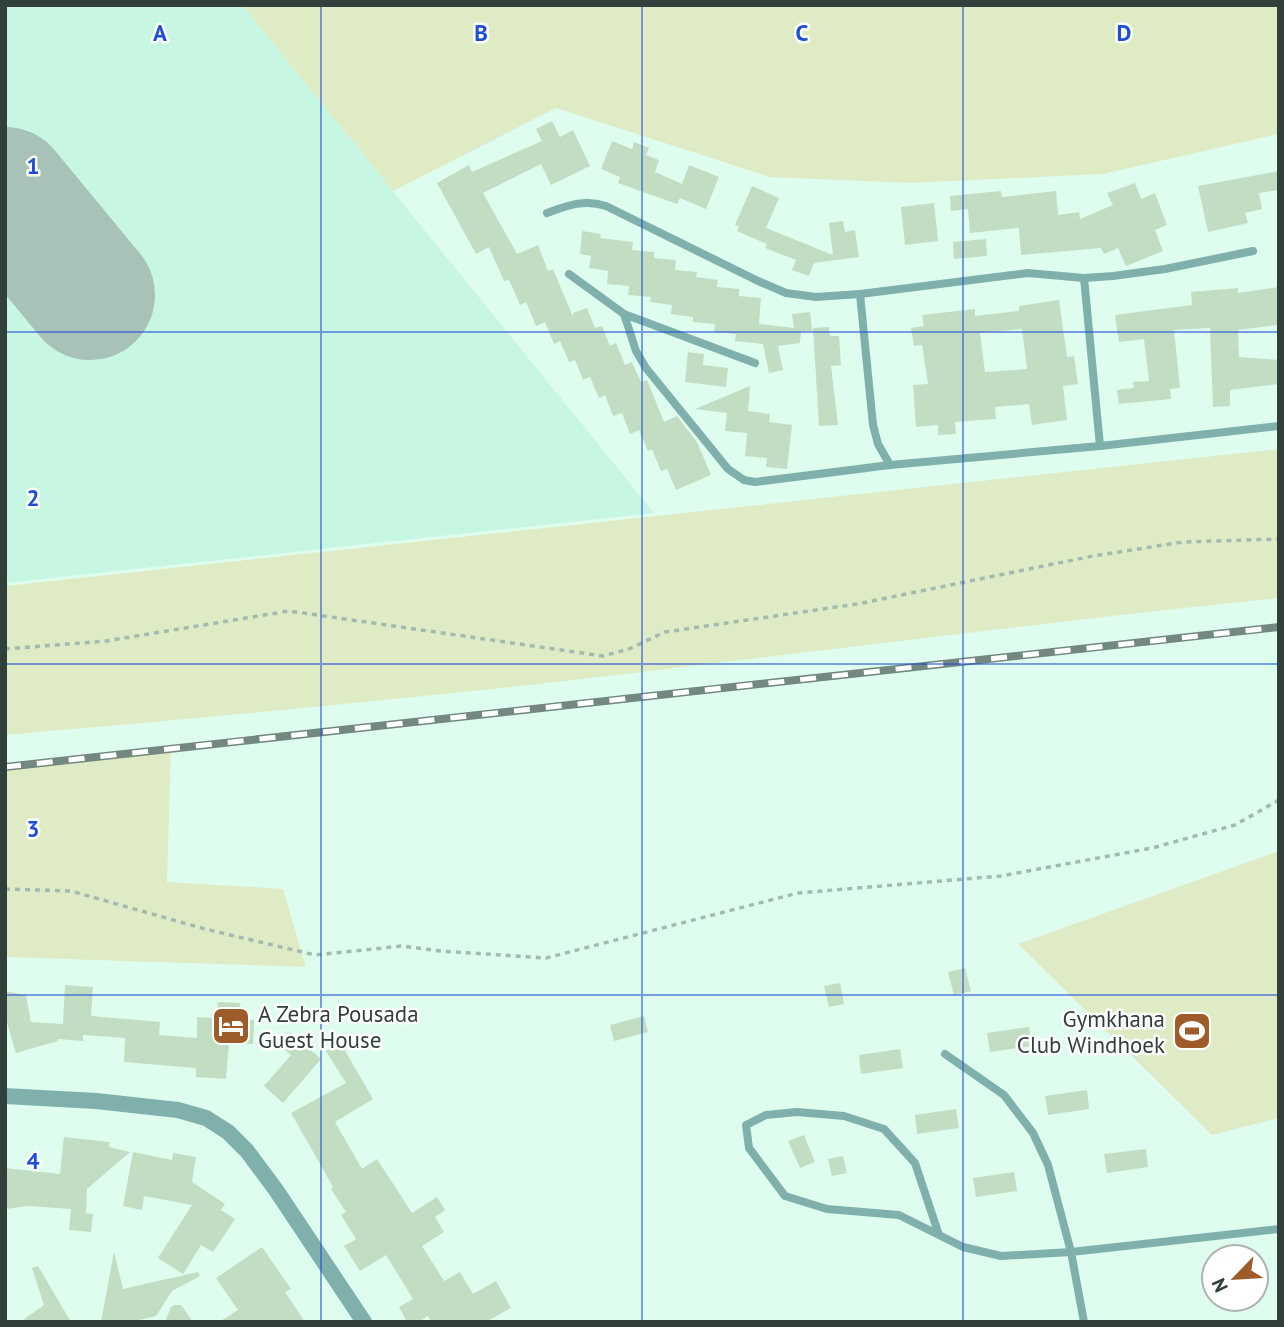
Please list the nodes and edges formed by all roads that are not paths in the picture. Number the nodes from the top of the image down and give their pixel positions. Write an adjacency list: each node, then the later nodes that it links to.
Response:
1 (547, 213): 5 (lane)
2 (1253, 251): 4 (lane)
3 (569, 274): 6 (lane)
4 (1084, 278): 5 (lane); 9 (lane)
5 (860, 294): 10 (lane)
6 (624, 314): 7 (lane); 10 (lane)
7 (755, 363)
8 (1279, 426): 9 (lane)
9 (1100, 446): 10 (lane)
10 (890, 466)
11 (945, 1054): 15 (lane)
12 (5, 1096): 16 (street)
13 (1279, 1230): 15 (lane)
14 (939, 1235): 14 (lane); 15 (lane)
15 (1071, 1252): 17 (lane)
16 (364, 1322)
17 (1084, 1322)

